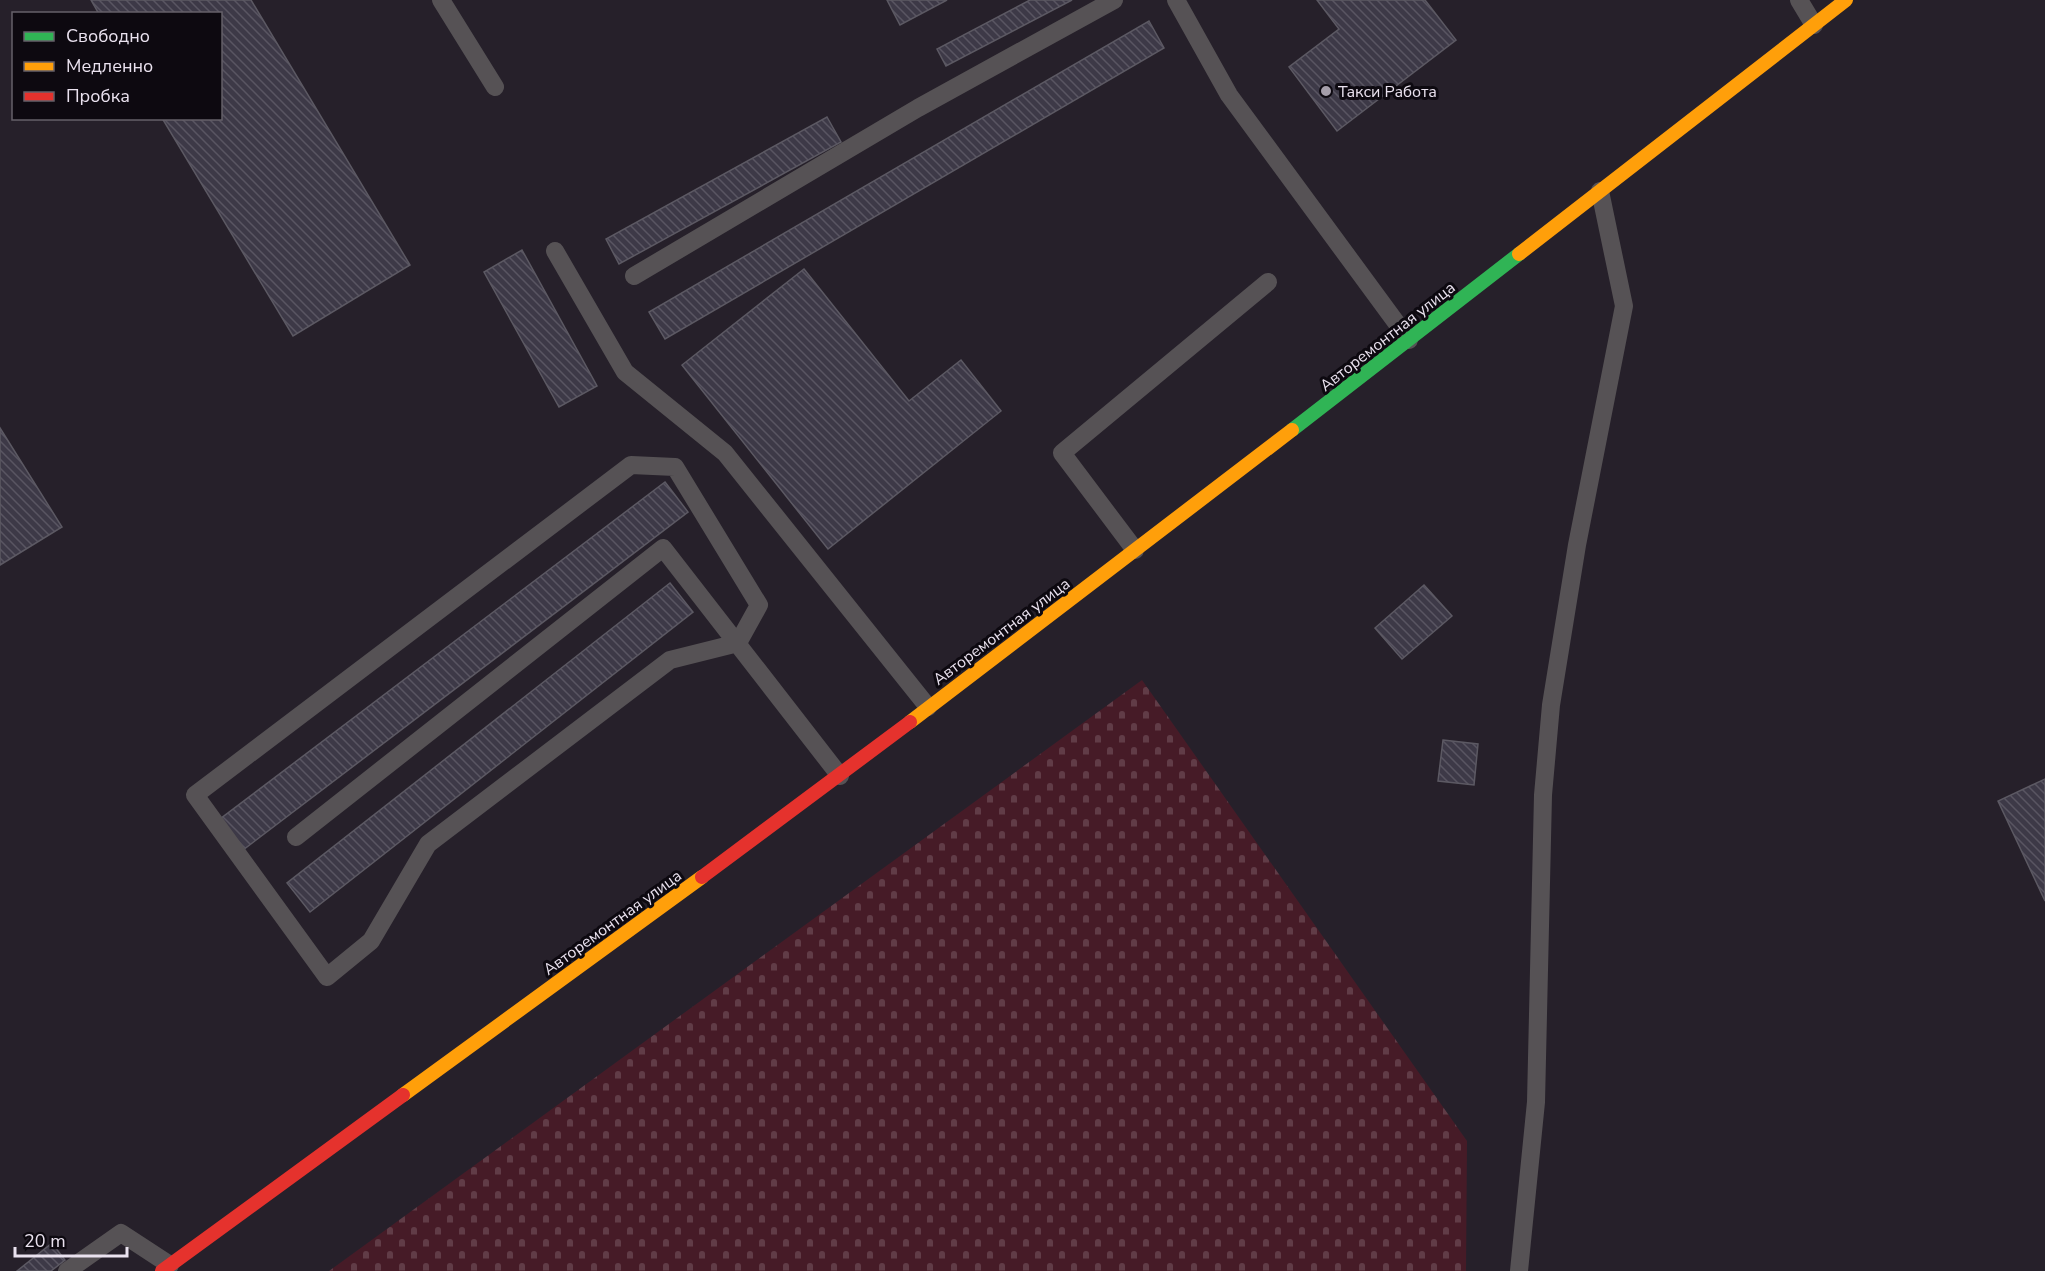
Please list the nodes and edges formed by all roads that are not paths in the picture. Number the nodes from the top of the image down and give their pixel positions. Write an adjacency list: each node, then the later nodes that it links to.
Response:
1 (441, 0): 7 (lane)
2 (1114, 0): 10 (lane)
3 (1176, 0): 12 (lane)
4 (1799, 0): 6 (lane)
5 (1846, 0): 6 (main road, Авторемонтная улица)
6 (1814, 25): 8 (main road, Авторемонтная улица)
7 (495, 87)
8 (1600, 191): 12 (main road, Авторемонтная улица); 20 (lane)
9 (555, 251): 15 (lane)
10 (634, 276)
11 (1268, 282): 13 (lane)
12 (1409, 340): 13 (main road, Авторемонтная улица)
13 (1135, 550): 15 (main road, Авторемонтная улица)
14 (738, 643): 14 (lane); 16 (lane); 17 (lane)
15 (928, 707): 16 (main road, Авторемонтная улица)
16 (840, 776): 18 (main road, Авторемонтная улица)
17 (296, 837)
18 (166, 1268): 19 (lane)
19 (67, 1271)
20 (1519, 1271)

